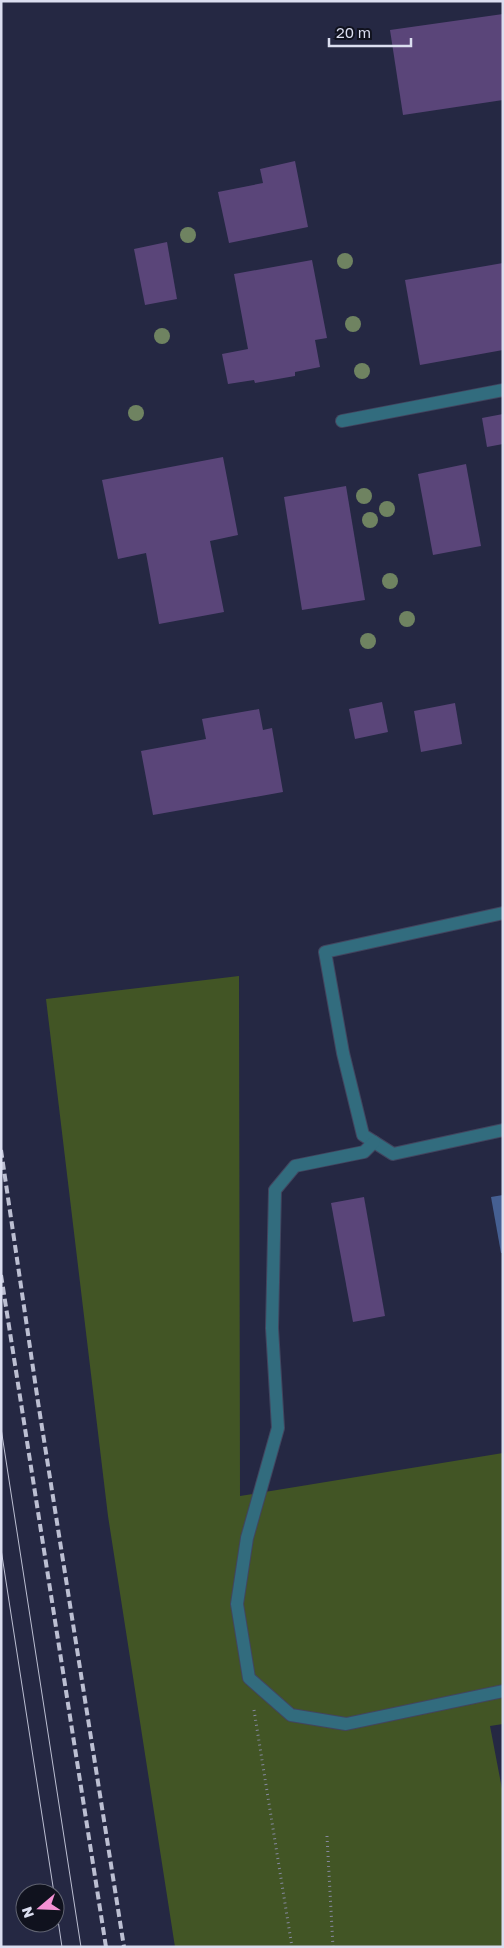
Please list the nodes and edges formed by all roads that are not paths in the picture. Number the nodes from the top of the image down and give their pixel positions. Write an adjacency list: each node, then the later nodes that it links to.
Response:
1 (503, 390): 2 (street)
2 (342, 421)
3 (503, 913): 5 (street)
4 (503, 1130): 5 (street)
5 (374, 1142): 6 (street)
6 (503, 1691)

